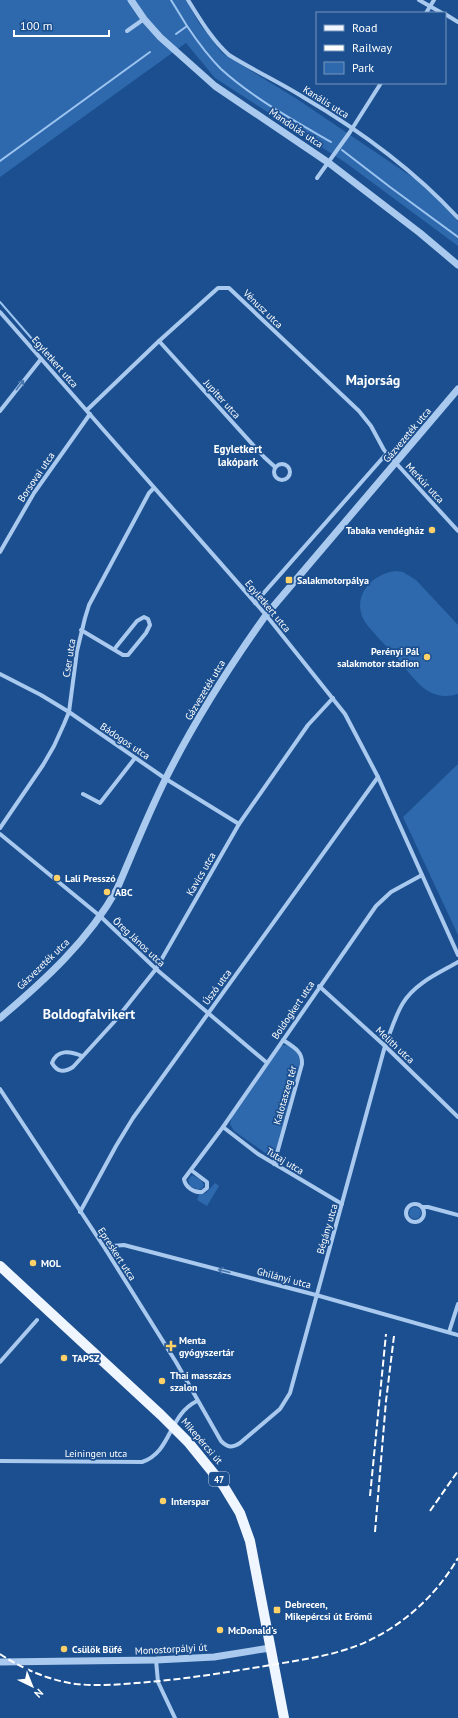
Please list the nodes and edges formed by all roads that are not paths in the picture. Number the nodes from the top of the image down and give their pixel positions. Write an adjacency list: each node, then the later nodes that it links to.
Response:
1 (131, 0): 9 (street, Mandolás utca)
2 (188, 0): 13 (street, Kanális utca)
3 (419, 0): 5 (street)
4 (434, 0): 5 (street)
5 (430, 6): 6 (street); 7 (street)
6 (427, 12)
7 (440, 12)
8 (446, 15): 10 (street)
9 (144, 19): 11 (street); 14 (street, Mandolás utca)
10 (458, 22)
11 (127, 31)
12 (380, 84): 13 (street)
13 (352, 128): 14 (street); 16 (street, Kanális utca)
14 (328, 163): 15 (street); 17 (street, Mandolás utca)
15 (317, 178)
16 (458, 218)
17 (458, 264)
18 (0, 312): 20 (street, Egyletkert utca)
19 (159, 341): 22 (street, Vénusz utca); 25 (street, Vénusz utca); 27 (street, Jupiter utca)
20 (41, 359): 22 (street, Egyletkert utca); 23 (street, one-way to 20)
21 (458, 389): 26 (street, Gázvezeték utca)
22 (87, 410): 24 (street, Egyletkert utca)
23 (0, 411)
24 (90, 414): 28 (street, Egyletkert utca); 30 (street, Borsovai utca)
25 (387, 453): 26 (street, Vénusz utca); 31 (street)
26 (396, 464): 29 (street, Merkúr utca); 32 (street, Gázvezeték utca)
27 (275, 467): 27 (street, Jupiter utca)
28 (154, 488): 31 (street, Egyletkert utca); 33 (street, Cser utca)
29 (458, 531)
30 (0, 552)
31 (255, 603): 32 (street, Egyletkert utca)
32 (266, 615): 36 (street, Egyletkert utca); 40 (street, Gázvezeték utca)
33 (81, 630): 34 (street); 37 (street, Cser utca)
34 (116, 647)
35 (0, 674): 37 (street, Bádogos utca)
36 (333, 698): 39 (street, Egyletkert utca); 42 (street, Kavics utca)
37 (69, 712): 38 (street, Bádogos utca); 43 (street, Cser utca)
38 (136, 758): 40 (street, Bádogos utca); 41 (street)
39 (378, 777): 45 (street, Egyletkert utca); 51 (street, Úszó utca)
40 (166, 779): 42 (street, Bádogos utca); 46 (street, Gázvezeték utca)
41 (83, 794)
42 (239, 824): 49 (street, Kavics utca)
43 (0, 828)
44 (0, 834): 46 (street, Öreg János utca)
45 (422, 875): 47 (street, Egyletkert utca); 50 (street, Boldogkert utca)
46 (100, 916): 49 (street, Öreg János utca); 52 (street, Gázvezeték utca)
47 (458, 955)
48 (458, 962): 54 (street, Bégány utca)
49 (156, 969): 51 (street, Öreg János utca); 55 (street, Kavics utca)
50 (319, 986): 53 (street, Boldogkert utca); 54 (street, Melith utca)
51 (208, 1013): 56 (street, Öreg János utca); 64 (street, Úszó utca)
52 (0, 1018)
53 (283, 1040): 56 (street, Boldogkert utca); 60 (street, Kalotaszeg tér)
54 (385, 1046): 58 (street, Melith utca); 62 (street, Bégány utca)
55 (82, 1056): 55 (street, Kavics utca)
56 (266, 1062): 59 (street, Boldogkert utca)
57 (0, 1089): 64 (street, Epreskert utca)
58 (458, 1117)
59 (222, 1127): 60 (street, Tutaj utca); 61 (street, Boldogkert utca)
60 (274, 1164): 62 (street, Tutaj utca)
61 (191, 1170): 61 (street, Boldogkert utca)
62 (342, 1204): 68 (street, Bégány utca)
63 (422, 1207): 63 (street); 65 (street)
64 (80, 1212): 66 (street, Epreskert utca)
65 (458, 1215)
66 (106, 1250): 68 (street, Ghilányi utca, one-way to 66); 74 (street, Epreskert utca)
67 (0, 1266): 75 (main road, Mikepércsi út / 47)
68 (316, 1295): 71 (street, Ghilányi utca); 74 (street, Bégány utca)
69 (458, 1304): 71 (street)
70 (37, 1320): 73 (street)
71 (449, 1332): 72 (street, Ghilányi utca)
72 (458, 1335)
73 (0, 1362)
74 (197, 1401): 75 (street)
75 (173, 1426): 76 (street, Leiningen utca); 77 (main road, Mikepércsi út / 47)
76 (0, 1461)
77 (270, 1648): 78 (street, Monostorpályi út); 81 (main road, Mikepércsi út / 47)
78 (156, 1660): 79 (street, Monostorpályi út); 80 (street)
79 (0, 1662)
80 (175, 1718)
81 (284, 1718)

